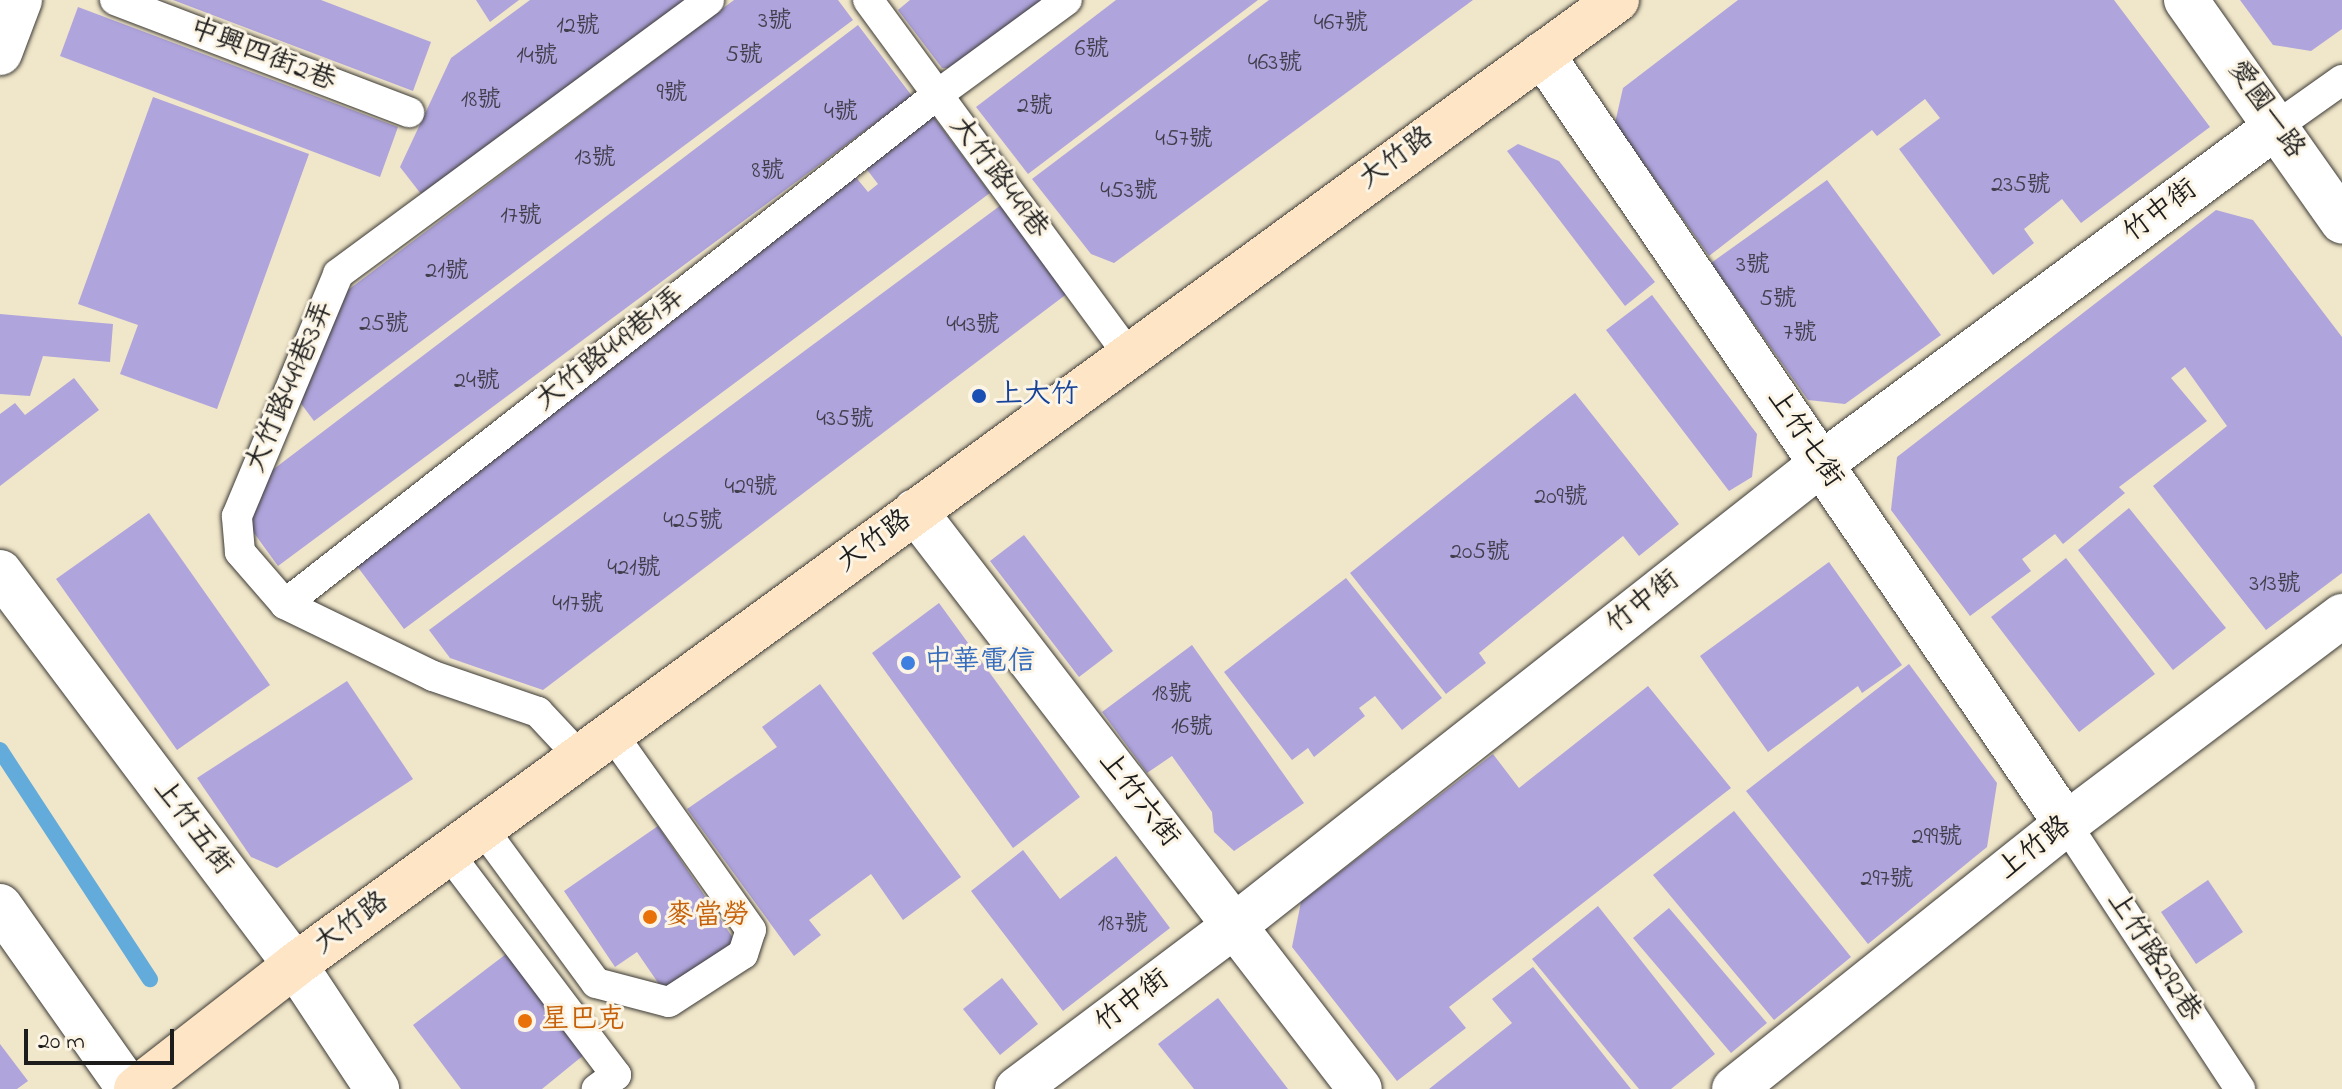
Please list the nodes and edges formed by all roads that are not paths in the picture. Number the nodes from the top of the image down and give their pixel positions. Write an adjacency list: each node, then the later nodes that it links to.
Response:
1 (20, 0): 8 (street)
2 (115, 0): 12 (lane, 中興四街2巷)
3 (709, 0): 19 (lane, 大竹路449巷3弄)
4 (868, 0): 11 (lane, 大竹路449巷)
5 (1067, 0): 11 (lane, 大竹路449巷1弄)
6 (1617, 0): 9 (main road, 大竹路)
7 (2186, 0): 13 (street, 愛國一路)
8 (0, 53)
9 (1542, 54): 15 (main road, 大竹路); 16 (street, 上竹七街)
10 (2342, 80): 13 (lane)
11 (937, 95): 15 (lane, 大竹路449巷); 19 (lane, 大竹路449巷1弄)
12 (409, 112)
13 (2277, 126): 14 (street, 愛國一路); 16 (street, 竹中街)
14 (2342, 221)
15 (1129, 355): 17 (main road, 大竹路)
16 (1821, 464): 22 (street, 上竹七街); 25 (street, 竹中街)
17 (915, 511): 21 (main road, 大竹路); 25 (street, 上竹六街)
18 (0, 572): 26 (street, 上竹五街)
19 (285, 604): 21 (lane, 大竹路449巷3弄)
20 (2342, 616): 22 (street, 上竹路)
21 (597, 746): 23 (main road, 大竹路); 23 (lane, 大竹路449巷3弄)
22 (2066, 824): 33 (street, 上竹路); 34 (lane, 上竹路292巷)
23 (466, 842): 26 (main road, 大竹路); 30 (lane)
24 (0, 906): 27 (street)
25 (1234, 926): 31 (street, 竹中街); 32 (street, 上竹六街)
26 (295, 965): 28 (main road, 大竹路); 29 (street, 上竹五街)
27 (129, 1089)
28 (136, 1089)
29 (377, 1089)
30 (597, 1089)
31 (1017, 1089)
32 (1360, 1089)
33 (1734, 1089)
34 (2240, 1089)

